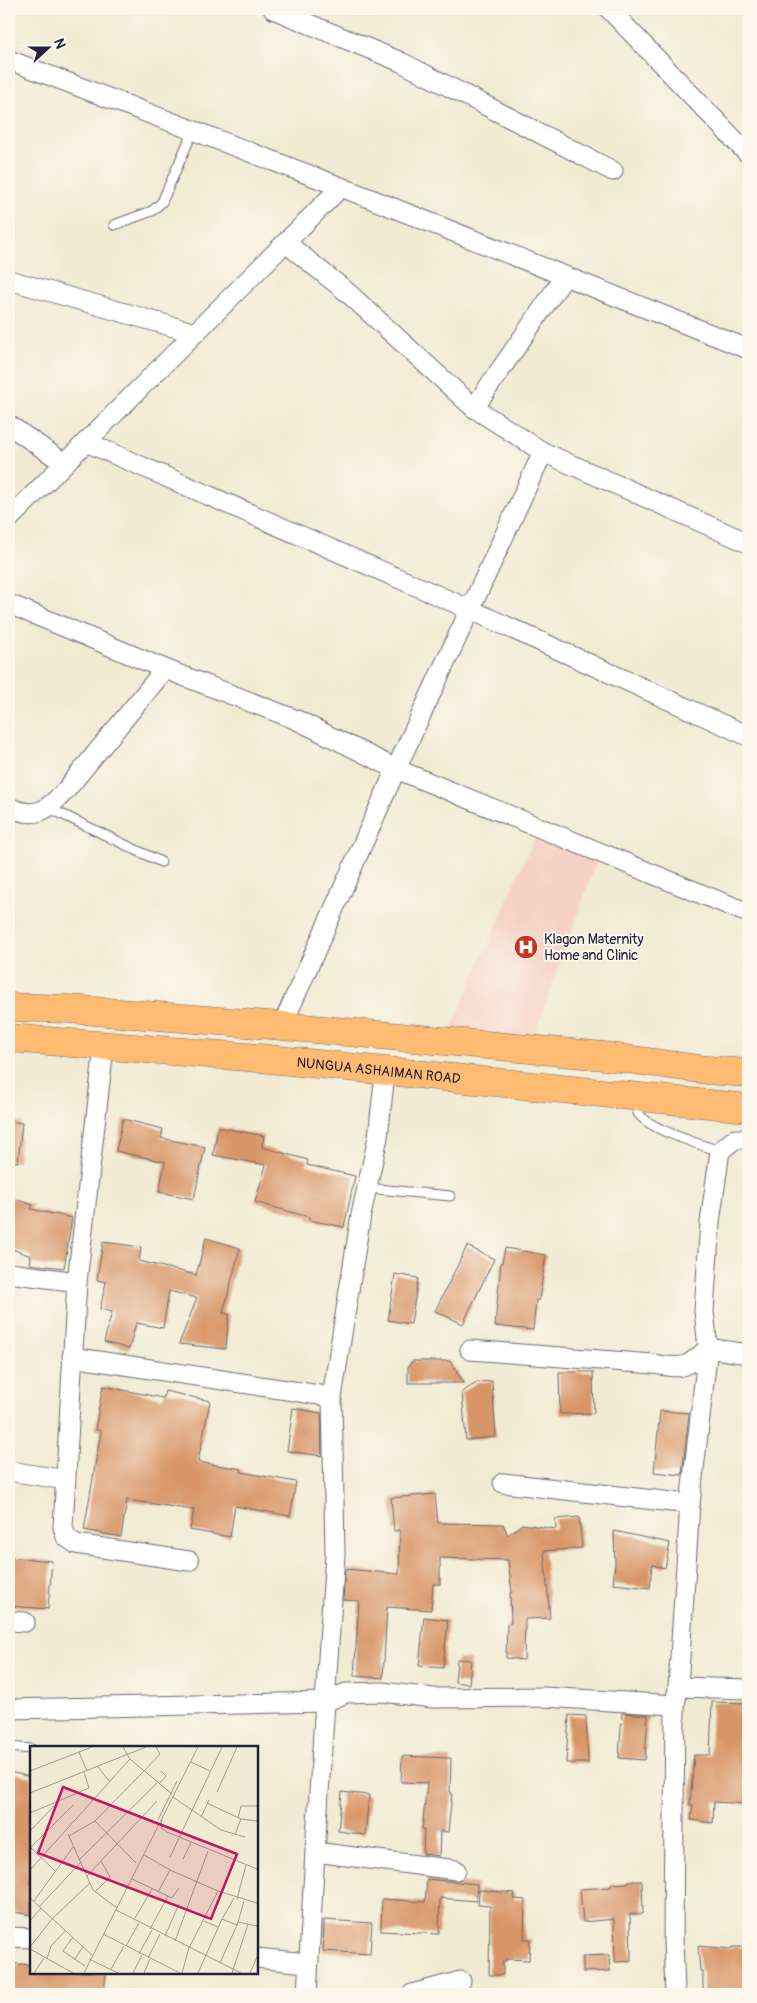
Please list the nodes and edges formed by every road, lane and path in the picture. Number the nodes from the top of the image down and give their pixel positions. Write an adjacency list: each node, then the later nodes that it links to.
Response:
1 (273, 9): 6 (street)
2 (608, 10): 5 (street)
3 (9, 60): 4 (street)
4 (193, 130): 7 (street); 8 (lane)
5 (748, 154)
6 (613, 171)
7 (341, 187): 9 (street); 10 (street)
8 (114, 225)
9 (286, 242): 12 (street); 14 (street)
10 (565, 276): 13 (street); 14 (street)
11 (9, 280): 12 (street)
12 (195, 333): 16 (street)
13 (748, 349)
14 (474, 408): 17 (street)
15 (9, 425): 18 (street)
16 (86, 442): 18 (street); 22 (street)
17 (543, 452): 20 (street); 22 (street)
18 (64, 463): 19 (street)
19 (9, 519)
20 (748, 544)
21 (9, 604): 23 (street)
22 (471, 610): 24 (street); 25 (street)
23 (165, 669): 25 (street); 27 (street)
24 (748, 736)
25 (396, 769): 29 (street); 31 (street)
26 (9, 806): 27 (street)
27 (49, 808): 28 (lane)
28 (160, 862)
29 (748, 913)
30 (9, 1007): 31 (main road)
31 (282, 1026): 34 (main road)
32 (9, 1038): 33 (main road, NUNGUA ASHAIMAN ROAD)
33 (104, 1047): 35 (main road, NUNGUA ASHAIMAN ROAD); 43 (street)
34 (748, 1072)
35 (391, 1073): 36 (main road, NUNGUA ASHAIMAN ROAD); 40 (street)
36 (641, 1096): 37 (main road, NUNGUA ASHAIMAN ROAD); 39 (lane)
37 (748, 1108)
38 (748, 1139): 39 (street)
39 (720, 1151): 44 (street)
40 (367, 1188): 41 (lane); 48 (street)
41 (450, 1196)
42 (9, 1273): 43 (street)
43 (77, 1282): 47 (street)
44 (708, 1348): 45 (street); 46 (street); 52 (street)
45 (470, 1350)
46 (748, 1354)
47 (72, 1357): 48 (street); 50 (street)
48 (332, 1397): 56 (street)
49 (9, 1472): 50 (street)
50 (66, 1480): 53 (street)
51 (503, 1483): 52 (street)
52 (690, 1504): 55 (street)
53 (189, 1561)
54 (748, 1689): 55 (street)
55 (676, 1696): 56 (street); 69 (street)
56 (325, 1702): 57 (street); 60 (street)
57 (9, 1709)
58 (9, 1747): 59 (lane)
59 (30, 1749)
60 (314, 1852): 61 (street); 65 (street)
61 (456, 1870)
62 (9, 1937): 63 (street)
63 (30, 1938)
64 (258, 1958): 65 (street)
65 (307, 1964): 67 (street)
66 (461, 1981): 68 (street)
67 (307, 1994)
68 (412, 1994)
69 (675, 1994)

